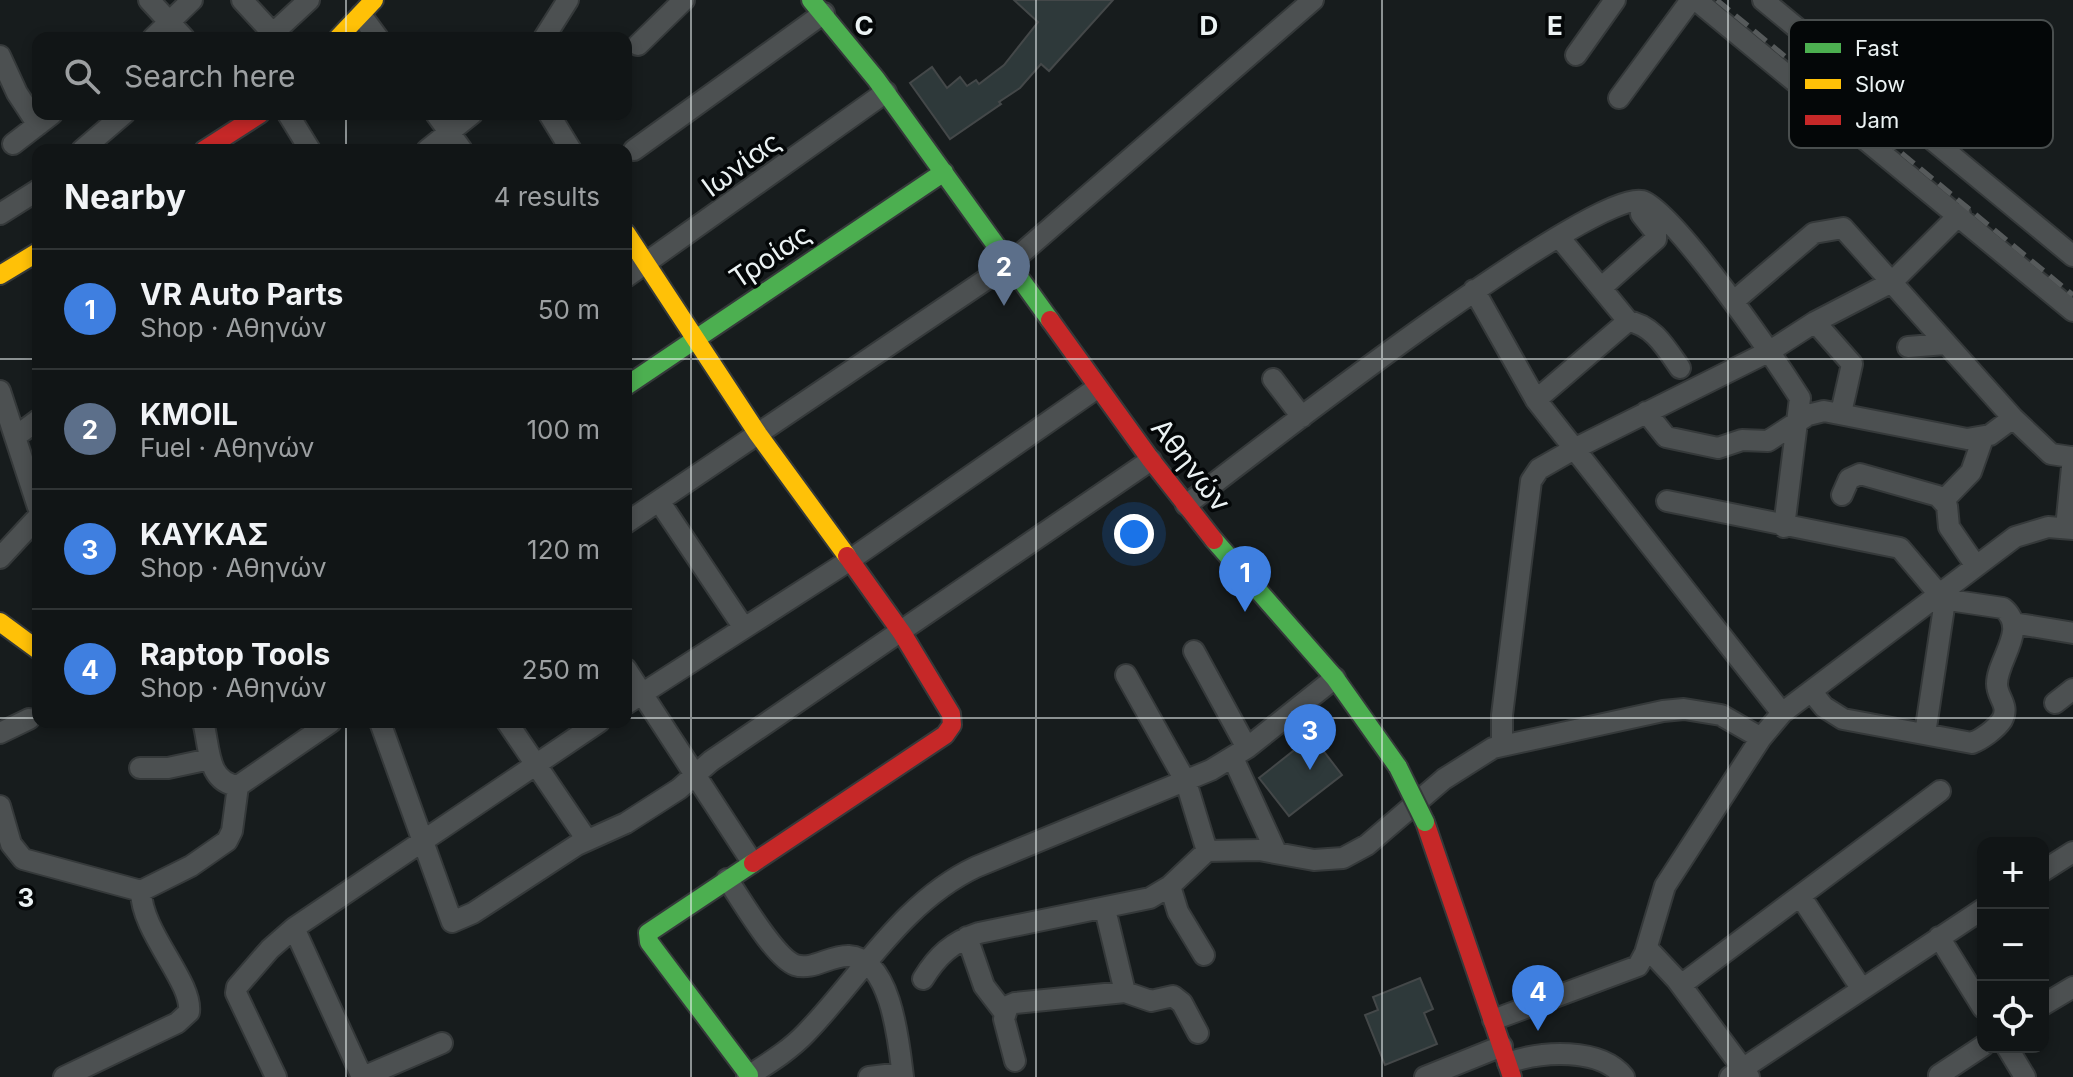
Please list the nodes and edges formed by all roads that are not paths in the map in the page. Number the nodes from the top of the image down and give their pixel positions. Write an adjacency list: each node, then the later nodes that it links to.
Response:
1 (149, 0): 14 (street)
2 (192, 0): 14 (street)
3 (242, 0): 15 (street)
4 (309, 0): 16 (street)
5 (568, 0): 19 (street)
6 (684, 0): 20 (street)
7 (1313, 0): 55 (street)
8 (1615, 0): 21 (street)
9 (1694, 0): 23 (street); 25 (street)
10 (1763, 0): 13 (street)
11 (817, 6): 24 (street, Αθηνών); 44 (street)
12 (368, 7): 17 (street); 18 (street)
13 (1789, 22)
14 (177, 31)
15 (269, 32)
16 (278, 32)
17 (344, 32)
18 (376, 32)
19 (548, 32)
20 (638, 45)
21 (1576, 55)
22 (0, 56): 26 (street)
23 (1789, 76)
24 (886, 92): 45 (street, Αθηνών); 54 (street, Ιωνίας)
25 (1619, 98)
26 (32, 107)
27 (44, 120): 35 (street)
28 (117, 120): 36 (street)
29 (292, 120): 38 (street)
30 (440, 120): 34 (street)
31 (465, 120): 34 (street)
32 (553, 120): 41 (street)
33 (238, 121): 37 (street)
34 (450, 133): 39 (street); 40 (street)
35 (13, 144)
36 (89, 144)
37 (211, 144)
38 (306, 144)
39 (435, 144)
40 (458, 144)
41 (567, 144)
42 (1878, 148): 49 (street)
43 (1938, 148): 53 (street)
44 (634, 150)
45 (944, 172): 55 (street, Αθηνών); 65 (street, Τροίας)
46 (32, 194): 47 (street)
47 (0, 214)
48 (1641, 214): 59 (street)
49 (1960, 214): 58 (street); 62 (street)
50 (1559, 237): 59 (street); 60 (street); 61 (street)
51 (632, 242): 54 (street)
52 (32, 256): 57 (street)
53 (2073, 256)
54 (647, 264): 56 (street, Ιωνίας); 65 (street)
55 (1009, 264): 72 (street, Αθηνών); 81 (street)
56 (632, 273)
57 (0, 275)
58 (1892, 282): 61 (street); 64 (street); 66 (street)
59 (1601, 288): 63 (street)
60 (1474, 290): 74 (street); 77 (street)
61 (1734, 301): 68 (street)
62 (2073, 311)
63 (1628, 321): 69 (street); 74 (street)
64 (1815, 322): 68 (street); 76 (street)
65 (696, 339): 71 (street, Τροίας); 81 (street)
66 (1945, 344): 67 (street); 78 (street)
67 (1908, 347)
68 (1770, 351): 75 (street); 79 (street)
69 (1680, 368)
70 (1273, 379): 77 (street)
71 (632, 382)
72 (1097, 388): 86 (street, Αθηνών); 98 (street)
73 (0, 391): 82 (street)
74 (1536, 400): 84 (street)
75 (1646, 412): 79 (street); 84 (street)
76 (1841, 413): 79 (street); 83 (street)
77 (1302, 417): 92 (street)
78 (2013, 418): 83 (street); 85 (street)
79 (1798, 422): 95 (street)
80 (32, 424): 82 (street)
81 (758, 434): 89 (street); 98 (street)
82 (15, 437): 87 (street)
83 (1983, 438): 91 (street)
84 (1574, 449): 114 (street); 124 (street)
85 (2072, 457): 96 (street)
86 (1151, 460): 92 (street, Αθηνών); 104 (street)
87 (32, 489)
88 (1842, 495): 91 (street)
89 (659, 501): 93 (street); 103 (street)
90 (1667, 501): 95 (street)
91 (1943, 501): 99 (street)
92 (1186, 505): 109 (street, Αθηνών)
93 (632, 519)
94 (32, 523): 97 (street)
95 (1784, 527): 100 (street)
96 (2070, 529): 99 (street)
97 (0, 558)
98 (851, 560): 103 (street); 104 (street)
99 (1976, 566): 100 (street)
100 (1940, 596): 102 (street); 111 (street); 122 (street)
101 (0, 622): 106 (street)
102 (2013, 623): 105 (street); 122 (street)
103 (744, 628): 112 (street)
104 (902, 633): 129 (street); 139 (street)
105 (2073, 633)
106 (32, 646)
107 (1194, 651): 125 (street)
108 (1126, 675): 130 (street)
109 (1335, 678): 125 (street); 161 (street, Αθηνών, bridge)
110 (2073, 689): 113 (street)
111 (1811, 691): 114 (street); 122 (street)
112 (634, 698): 129 (street)
113 (2055, 703)
114 (1782, 713): 123 (street)
115 (29, 719): 121 (street)
116 (204, 728): 126 (street)
117 (322, 728): 131 (street)
118 (382, 728): 135 (street)
119 (511, 728): 127 (street)
120 (590, 728): 127 (street)
121 (0, 733)
122 (1925, 734)
123 (1761, 738): 124 (street); 150 (street)
124 (1502, 745): 137 (street)
125 (1240, 753): 130 (street); 137 (street)
126 (210, 759): 128 (street); 131 (street)
127 (537, 765): 134 (street); 135 (street)
128 (140, 768)
129 (694, 776): 134 (street); 139 (street)
130 (1186, 782): 136 (street); 152 (street)
131 (238, 786): 143 (street)
132 (1940, 791): 144 (street)
133 (0, 806): 143 (street)
134 (587, 840): 135 (street)
135 (423, 842): 147 (street)
136 (1207, 851): 137 (street); 142 (street)
137 (1276, 852)
138 (2073, 852): 140 (street)
139 (752, 862): 141 (street)
140 (2049, 867)
141 (727, 879): 152 (street); 171 (street)
142 (1170, 886): 145 (street); 151 (street)
143 (141, 891): 172 (street)
144 (1801, 897): 154 (street); 156 (street)
145 (1105, 909): 148 (street); 157 (street)
146 (1977, 913): 149 (street)
147 (294, 928): 173 (street); 174 (street)
148 (967, 937): 153 (street); 160 (street)
149 (1939, 937): 156 (street); 158 (street)
150 (1647, 948): 154 (street); 161 (street)
151 (1204, 955)
152 (866, 962): 169 (street); 171 (street)
153 (923, 979)
154 (1681, 985): 168 (street)
155 (2073, 987): 159 (street)
156 (1861, 988): 168 (street)
157 (1125, 992): 160 (street); 162 (street)
158 (1977, 998)
159 (2049, 1001)
160 (1004, 1012): 166 (street)
161 (1493, 1020): 167 (street, Αθηνών)
162 (1198, 1033)
163 (442, 1043): 174 (street)
164 (1977, 1050): 170 (street)
165 (2011, 1053): 178 (street)
166 (1015, 1061)
167 (1507, 1062): 176 (street); 177 (street)
168 (1740, 1074)
169 (903, 1075): 175 (street)
170 (1939, 1075)
171 (748, 1076)
172 (64, 1077)
173 (276, 1077)
174 (363, 1077)
175 (869, 1077)
176 (1425, 1077)
177 (1624, 1077)
178 (2025, 1077)

